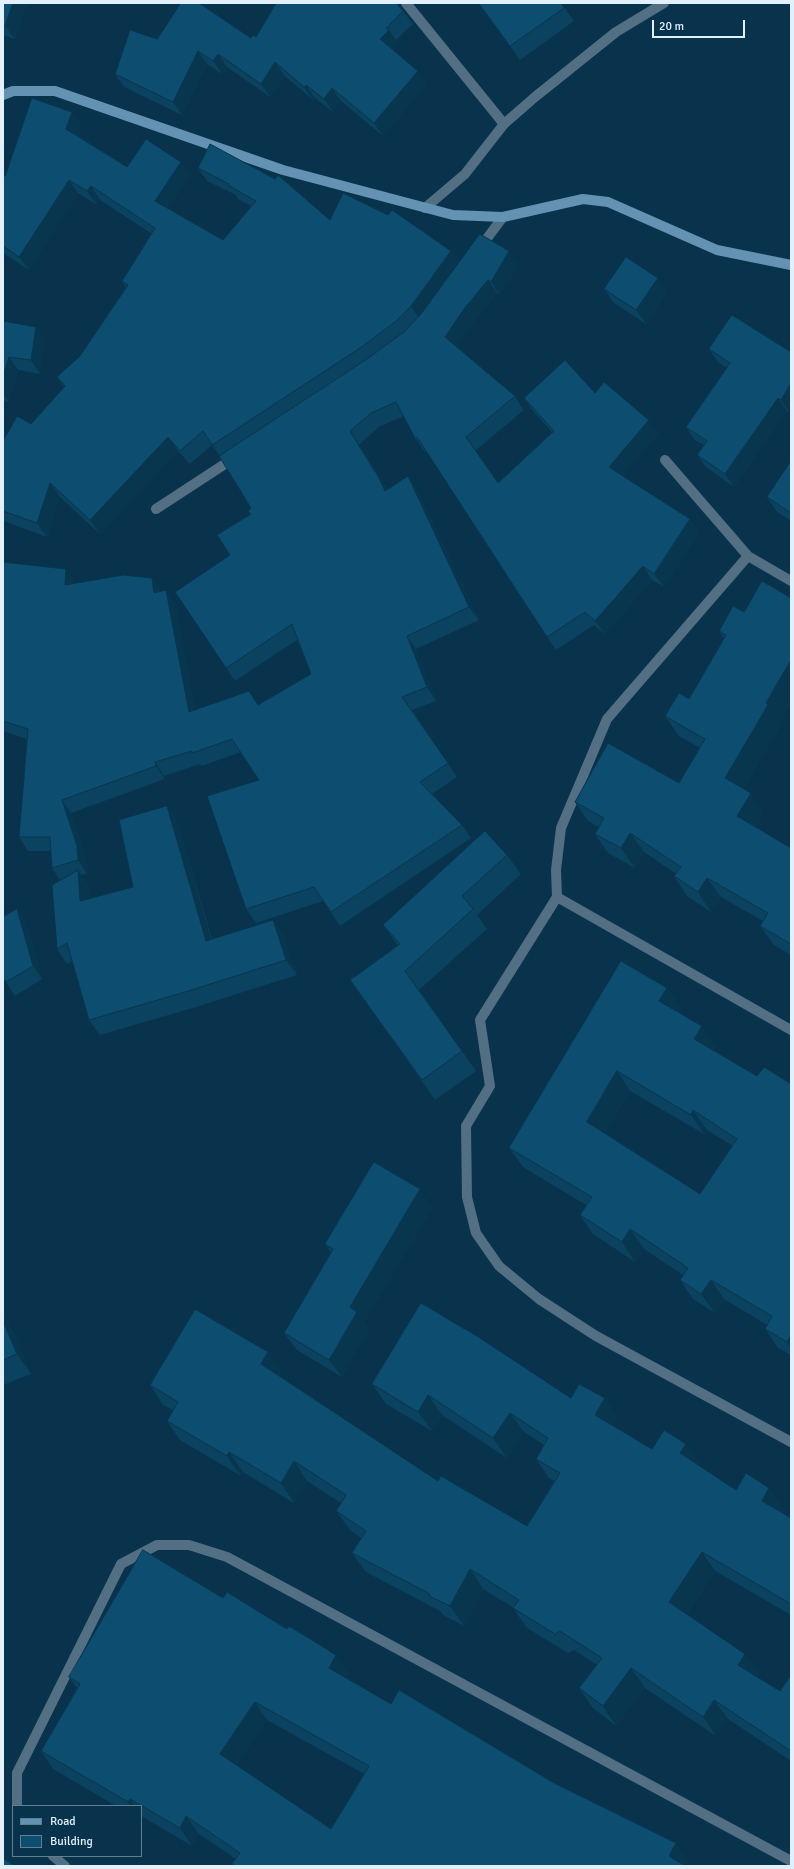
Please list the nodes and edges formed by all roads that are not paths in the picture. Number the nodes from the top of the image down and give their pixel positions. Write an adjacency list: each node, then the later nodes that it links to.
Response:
1 (406, 3): 4 (street)
2 (664, 3): 4 (street)
3 (3, 95): 5 (street)
4 (504, 124): 5 (street)
5 (425, 208): 6 (street)
6 (503, 217): 7 (street); 8 (street)
7 (475, 255)
8 (791, 265)
9 (242, 453): 11 (street)
10 (665, 460): 12 (street)
11 (156, 509)
12 (748, 556): 13 (street); 14 (street)
13 (791, 581)
14 (557, 897): 15 (street); 16 (street)
15 (791, 1030)
16 (791, 1442)
17 (17, 1805): 19 (street)
18 (54, 1857): 20 (street)
19 (791, 1861)
20 (65, 1866)

